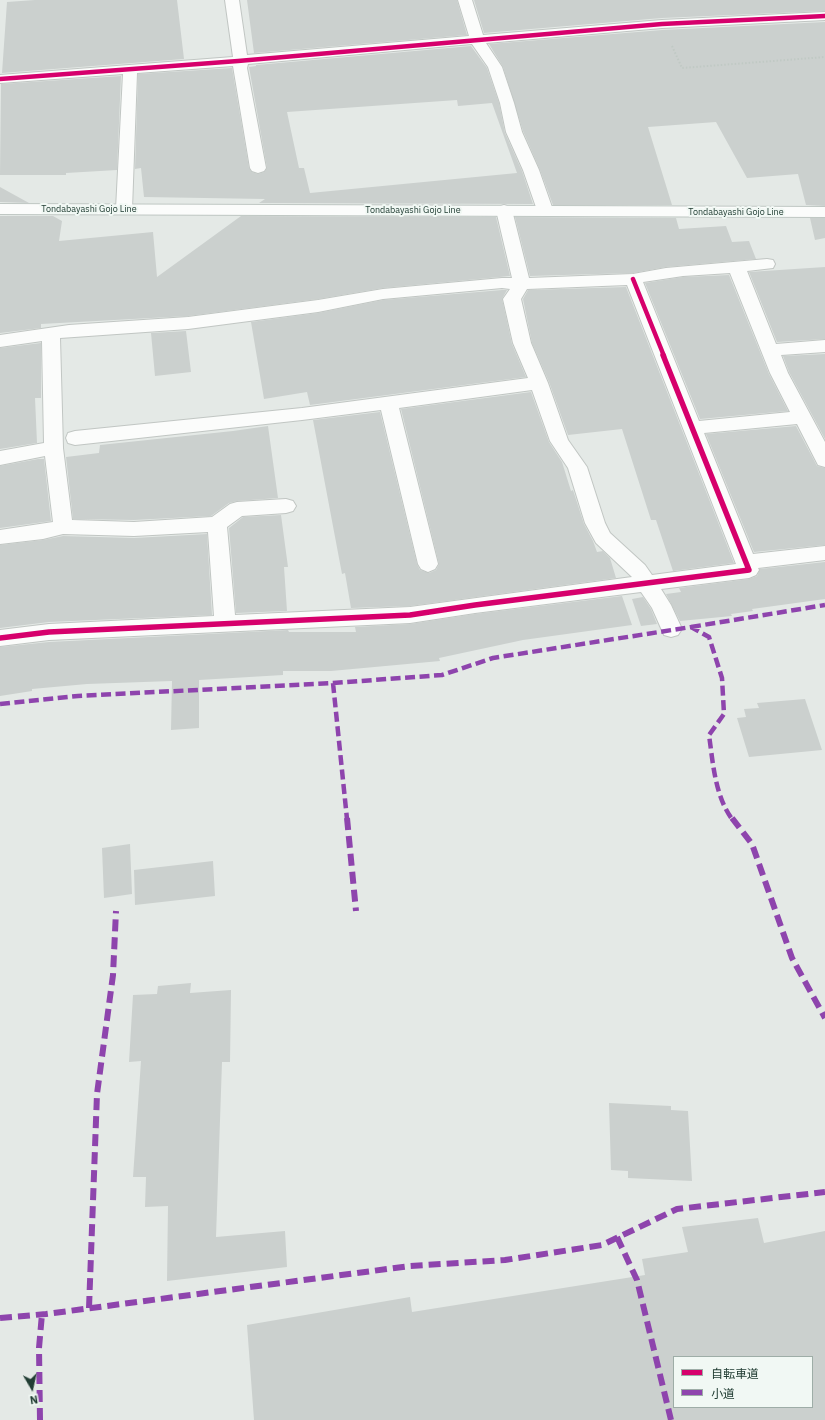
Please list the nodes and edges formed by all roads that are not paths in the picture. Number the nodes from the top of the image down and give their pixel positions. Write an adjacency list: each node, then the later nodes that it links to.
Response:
1 (232, 0): 5 (street)
2 (465, 0): 4 (street)
3 (825, 16): 4 (street)
4 (477, 40): 5 (street); 12 (street)
5 (241, 61): 6 (street); 8 (street)
6 (130, 70): 7 (street); 10 (street)
7 (0, 79)
8 (258, 168)
9 (0, 209): 10 (street, Tondabayashi Gojo Line)
10 (124, 209): 11 (street, Tondabayashi Gojo Line)
11 (504, 210): 12 (street, Tondabayashi Gojo Line); 17 (street)
12 (545, 210): 13 (street, Tondabayashi Gojo Line)
13 (825, 212)
14 (767, 264): 15 (street)
15 (737, 268): 16 (street); 21 (street)
16 (633, 279): 17 (street); 25 (street)
17 (522, 284): 18 (street); 22 (street)
18 (51, 333): 19 (street); 27 (street)
19 (0, 341)
20 (825, 346): 21 (street)
21 (770, 350): 24 (street)
22 (539, 383): 23 (street); 37 (street)
23 (388, 402): 26 (street); 36 (street)
24 (802, 417): 25 (street); 29 (street)
25 (693, 428): 35 (street)
26 (75, 438)
27 (54, 448): 28 (street); 32 (street)
28 (0, 458)
29 (825, 460)
30 (286, 506): 31 (street)
31 (217, 524): 32 (street); 38 (street)
32 (63, 527): 33 (street)
33 (0, 537)
34 (825, 553): 35 (street)
35 (746, 562): 37 (street)
36 (428, 564)
37 (647, 583): 38 (street); 39 (street)
38 (225, 623): 40 (street)
39 (671, 629)
40 (0, 638)

